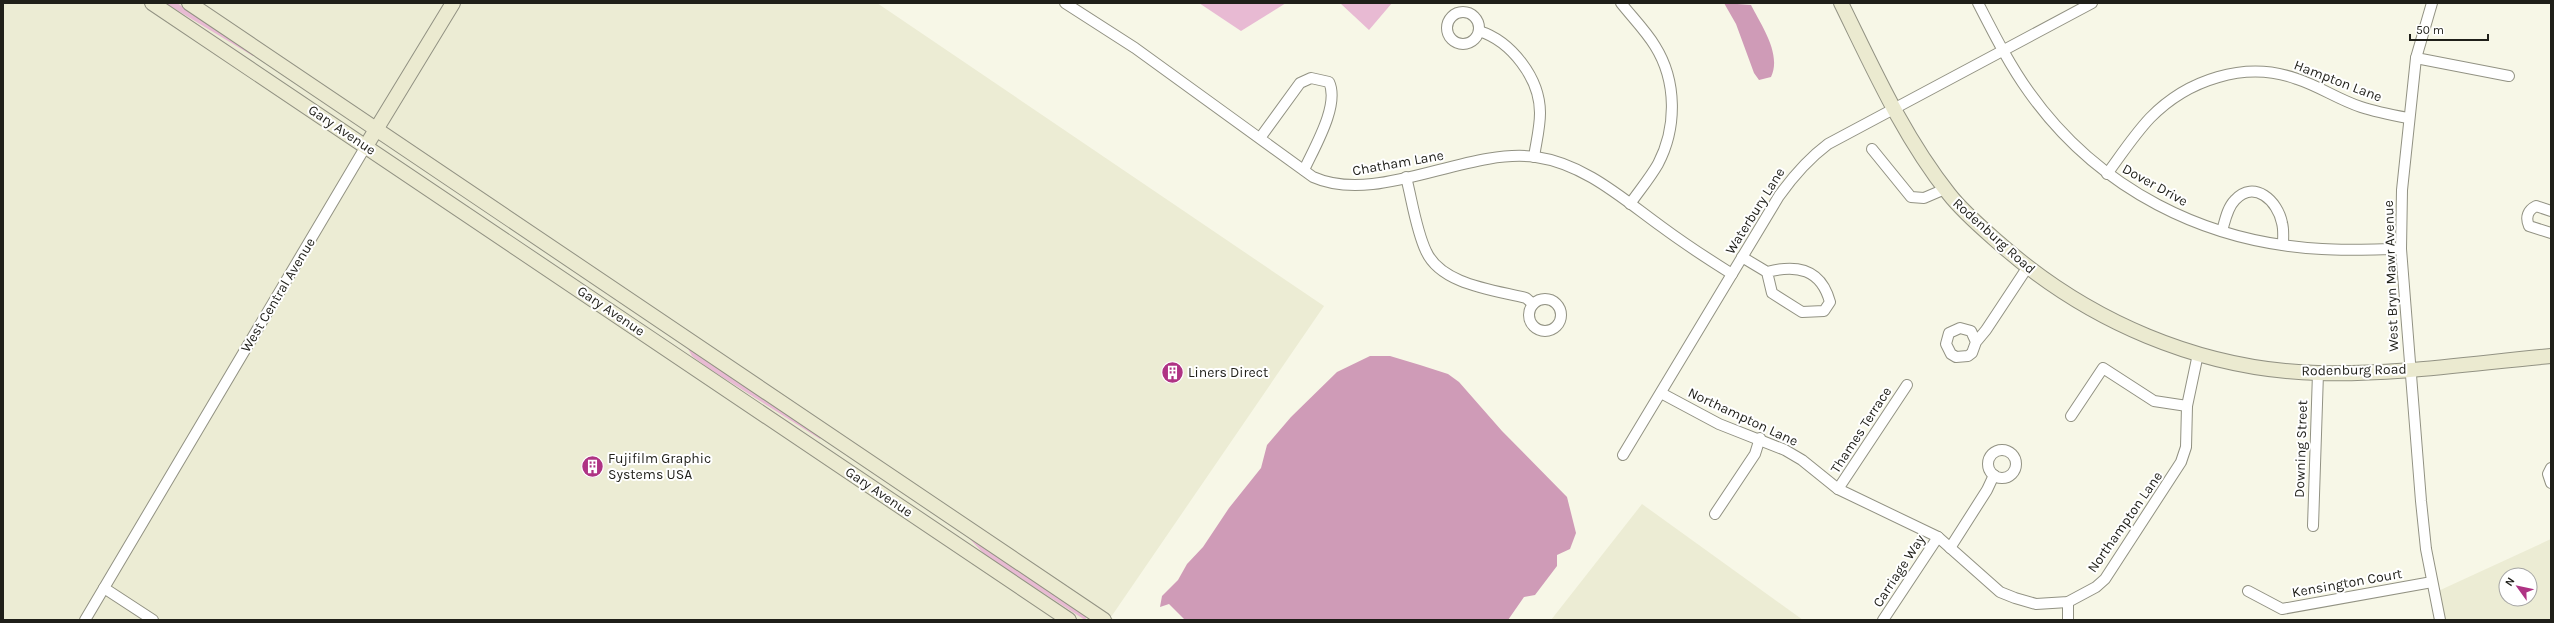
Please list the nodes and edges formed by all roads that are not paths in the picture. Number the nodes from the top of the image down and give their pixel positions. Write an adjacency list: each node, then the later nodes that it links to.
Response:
1 (152, 3): 18 (main road, Gary Avenue)
2 (189, 3): 16 (main road, Gary Avenue)
3 (453, 3): 16 (main road, West Central Avenue)
4 (1065, 3): 17 (street, Chatham Lane)
5 (1621, 3): 25 (street)
6 (1840, 3): 14 (main road, Rodenburg Road)
7 (1978, 3): 11 (street, Dover Drive)
8 (2092, 3): 11 (street, Waterbury Lane)
9 (2432, 3): 12 (street, West Bryn Mawr Avenue)
10 (1479, 31): 20 (street)
11 (2002, 50): 14 (street, Waterbury Lane); 22 (street, Dover Drive)
12 (2416, 58): 13 (street); 15 (street, West Bryn Mawr Avenue)
13 (2509, 76)
14 (1893, 108): 24 (main road, Rodenburg Road); 31 (street, Waterbury Lane)
15 (2408, 118): 22 (street, Hampton Lane); 30 (street, West Bryn Mawr Avenue)
16 (377, 129): 18 (main road, West Central Avenue); 62 (main road, Gary Avenue)
17 (1260, 138): 21 (street, Chatham Lane); 21 (street)
18 (366, 146): 56 (street, West Central Avenue); 61 (main road, Gary Avenue)
19 (1872, 149): 24 (street)
20 (1534, 157): 23 (street, Chatham Lane); 25 (street, Chatham Lane)
21 (1304, 170): 23 (street, Chatham Lane)
22 (2107, 174): 27 (street, Dover Drive)
23 (1406, 177): 35 (street)
24 (1945, 189): 32 (main road, Rodenburg Road)
25 (1630, 204): 34 (street, Chatham Lane)
26 (2551, 211): 28 (street)
27 (2222, 231): 29 (street, Dover Drive); 29 (street)
28 (2551, 233)
29 (2283, 245): 30 (street, Dover Drive)
30 (2401, 249): 39 (street, West Bryn Mawr Avenue)
31 (1742, 257): 33 (street); 34 (street, Waterbury Lane)
32 (2027, 268): 36 (street); 37 (main road, Rodenburg Road)
33 (1767, 272): 33 (street)
34 (1732, 274): 42 (street, Waterbury Lane)
35 (1533, 304)
36 (1976, 342)
37 (2198, 354): 40 (main road, Rodenburg Road); 43 (street, Northampton Lane)
38 (2551, 356): 39 (main road, Rodenburg Road)
39 (2409, 369): 40 (main road, Rodenburg Road); 55 (street, West Bryn Mawr Avenue)
40 (2318, 373): 52 (street, Downing Street)
41 (1907, 385): 50 (street, Thames Terrace)
42 (1661, 393): 45 (street, Northampton Lane); 46 (street, Waterbury Lane)
43 (2187, 406): 44 (street); 58 (street, Northampton Lane)
44 (2071, 416)
45 (1760, 438): 50 (street, Northampton Lane); 51 (street)
46 (1623, 455)
47 (2551, 468): 49 (street)
48 (1994, 475): 54 (street)
49 (2551, 483)
50 (1838, 490): 53 (street, Northampton Lane)
51 (1715, 514)
52 (2313, 526)
53 (1938, 537): 54 (street, Northampton Lane); 63 (street, Carriage Way)
54 (1950, 548): 58 (street, Northampton Lane)
55 (2432, 582): 57 (street, Kensington Court); 65 (street, West Bryn Mawr Avenue)
56 (104, 588): 59 (street, West Central Avenue); 60 (street)
57 (2248, 591)
58 (2068, 602): 64 (street)
59 (85, 620)
60 (153, 620)
61 (1069, 620)
62 (1104, 620)
63 (1883, 620)
64 (2068, 620)
65 (2440, 620)

